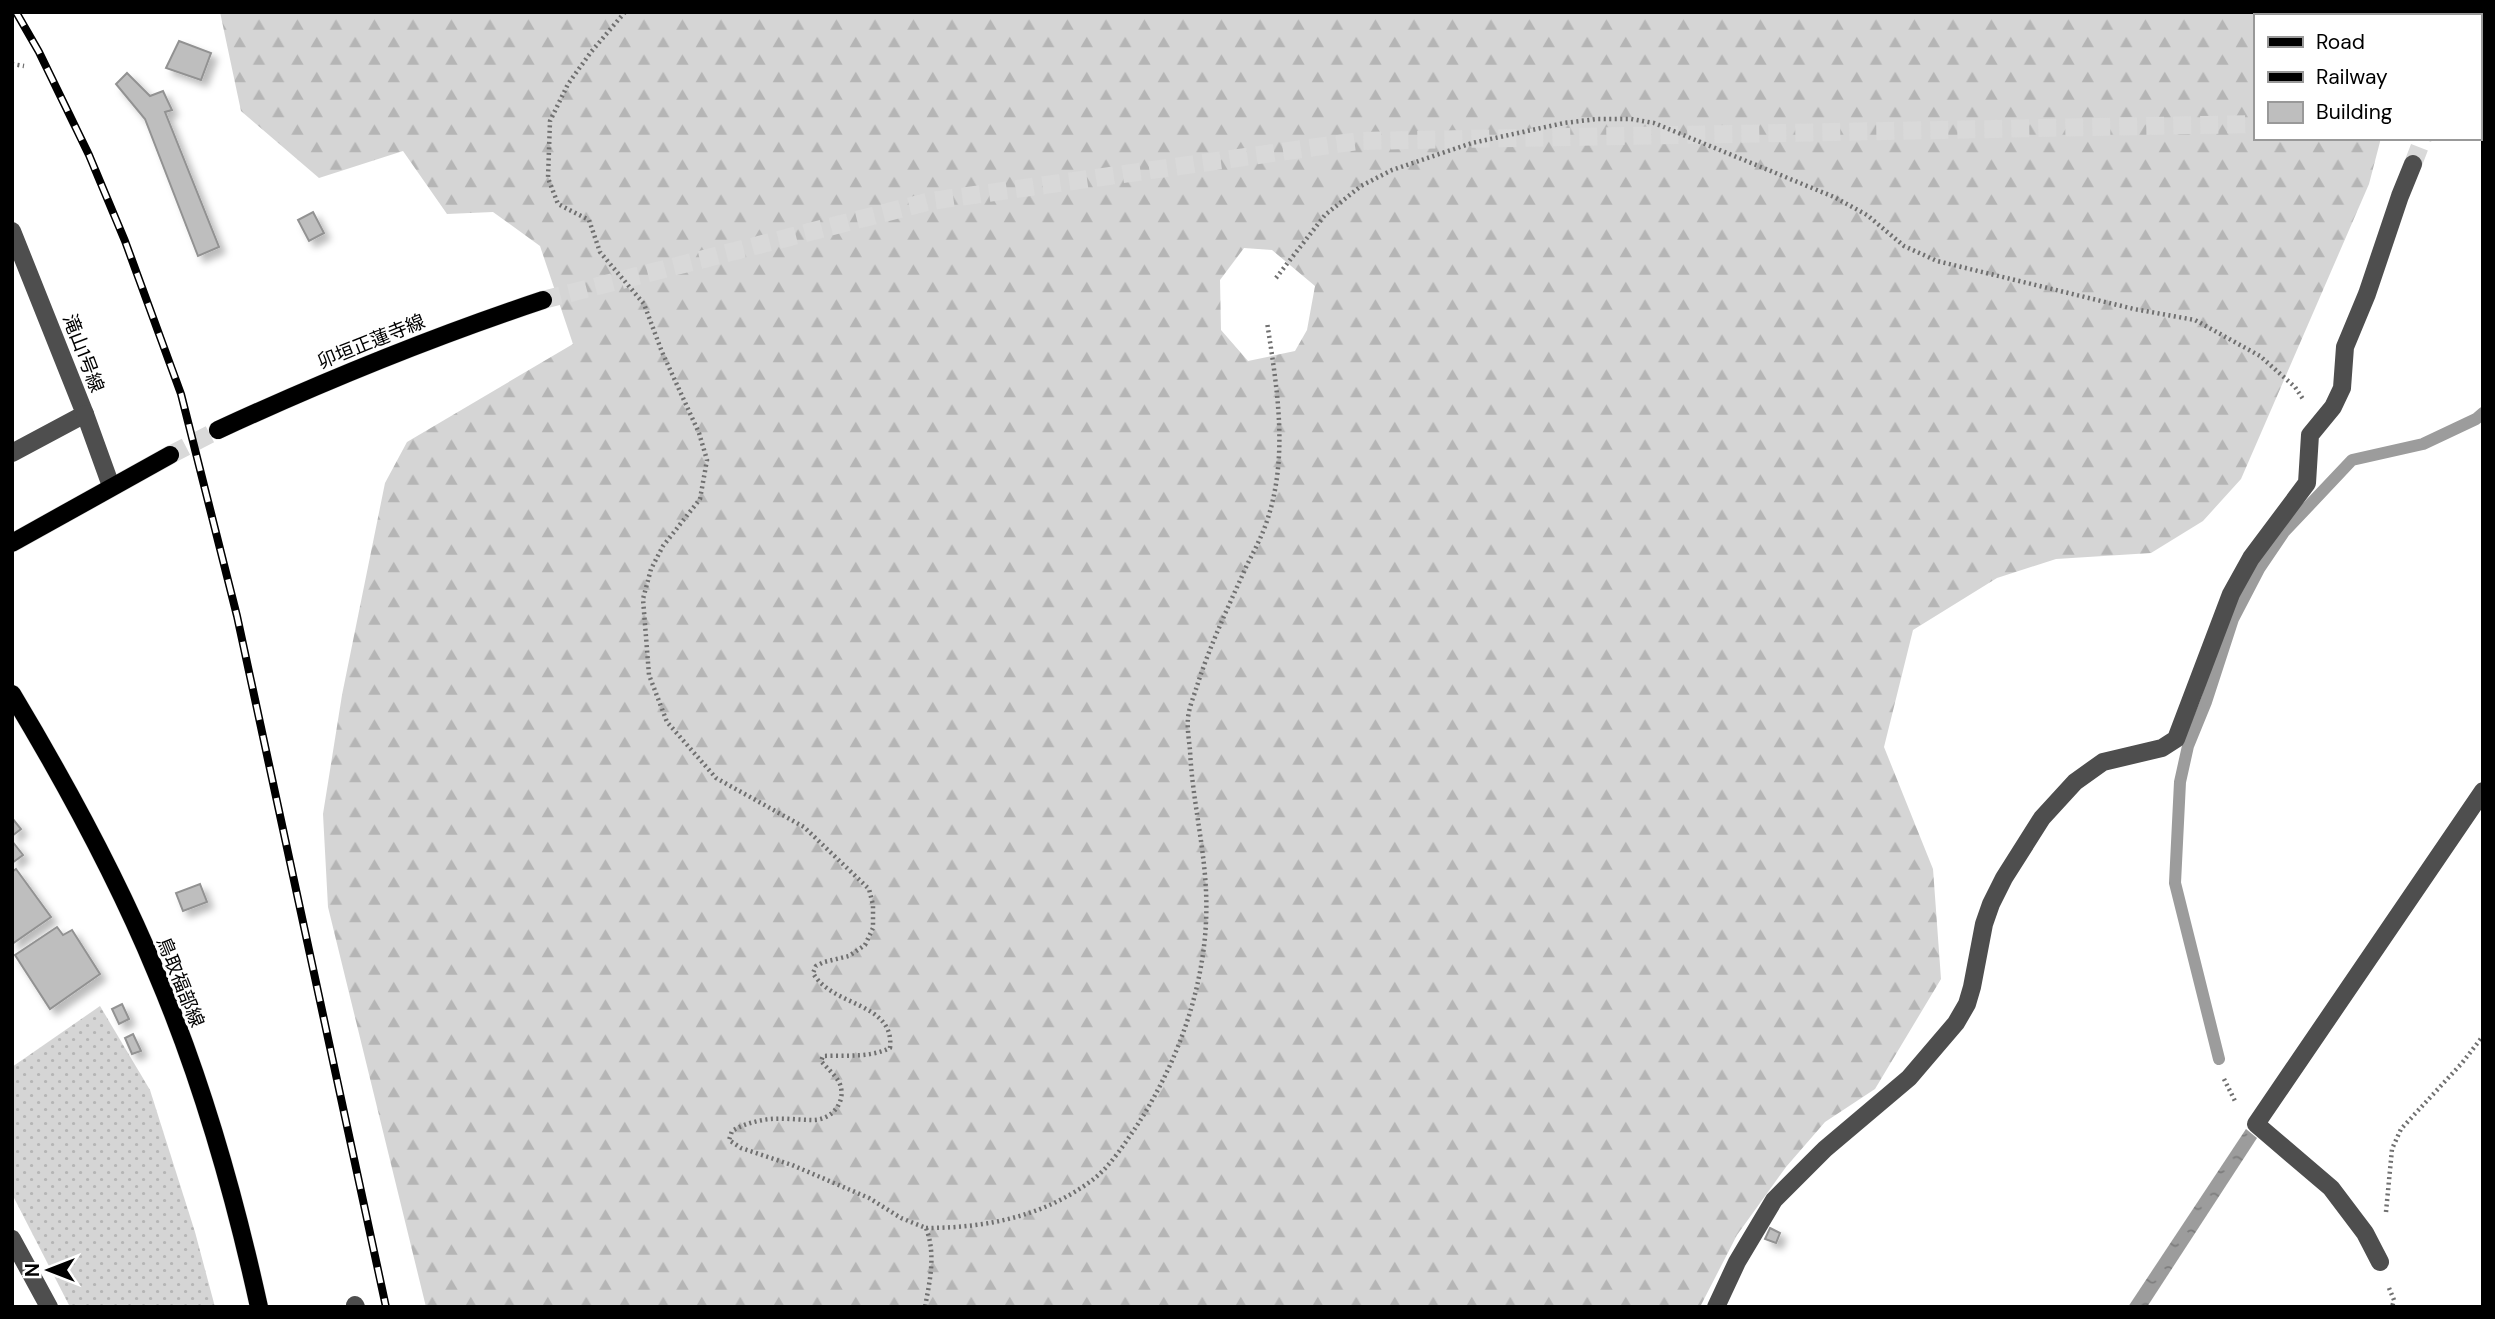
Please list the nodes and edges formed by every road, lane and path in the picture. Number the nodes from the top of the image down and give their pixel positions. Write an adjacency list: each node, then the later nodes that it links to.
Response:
1 (625, 12): 19 (path)
2 (12, 64): 3 (path)
3 (24, 66)
4 (2413, 164): 10 (street)
5 (12, 231): 9 (street, 滝山1号線)
6 (1276, 278): 10 (path)
7 (543, 300): 11 (main road, 卯垣正蓮寺線)
8 (1267, 321): 19 (path)
9 (85, 414): 12 (street, 滝山1号線); 14 (street)
10 (2319, 423): 25 (street)
11 (218, 430)
12 (12, 453)
13 (170, 455): 14 (main road)
14 (111, 486): 15 (main road)
15 (12, 543)
16 (12, 694): 23 (main road, 鳥取福部線)
17 (2483, 791): 21 (street)
18 (2483, 1036): 21 (path)
19 (926, 1228): 24 (path)
20 (12, 1239): 22 (street)
21 (2380, 1262)
22 (49, 1307)
23 (258, 1307)
24 (925, 1307)
25 (1716, 1307)

